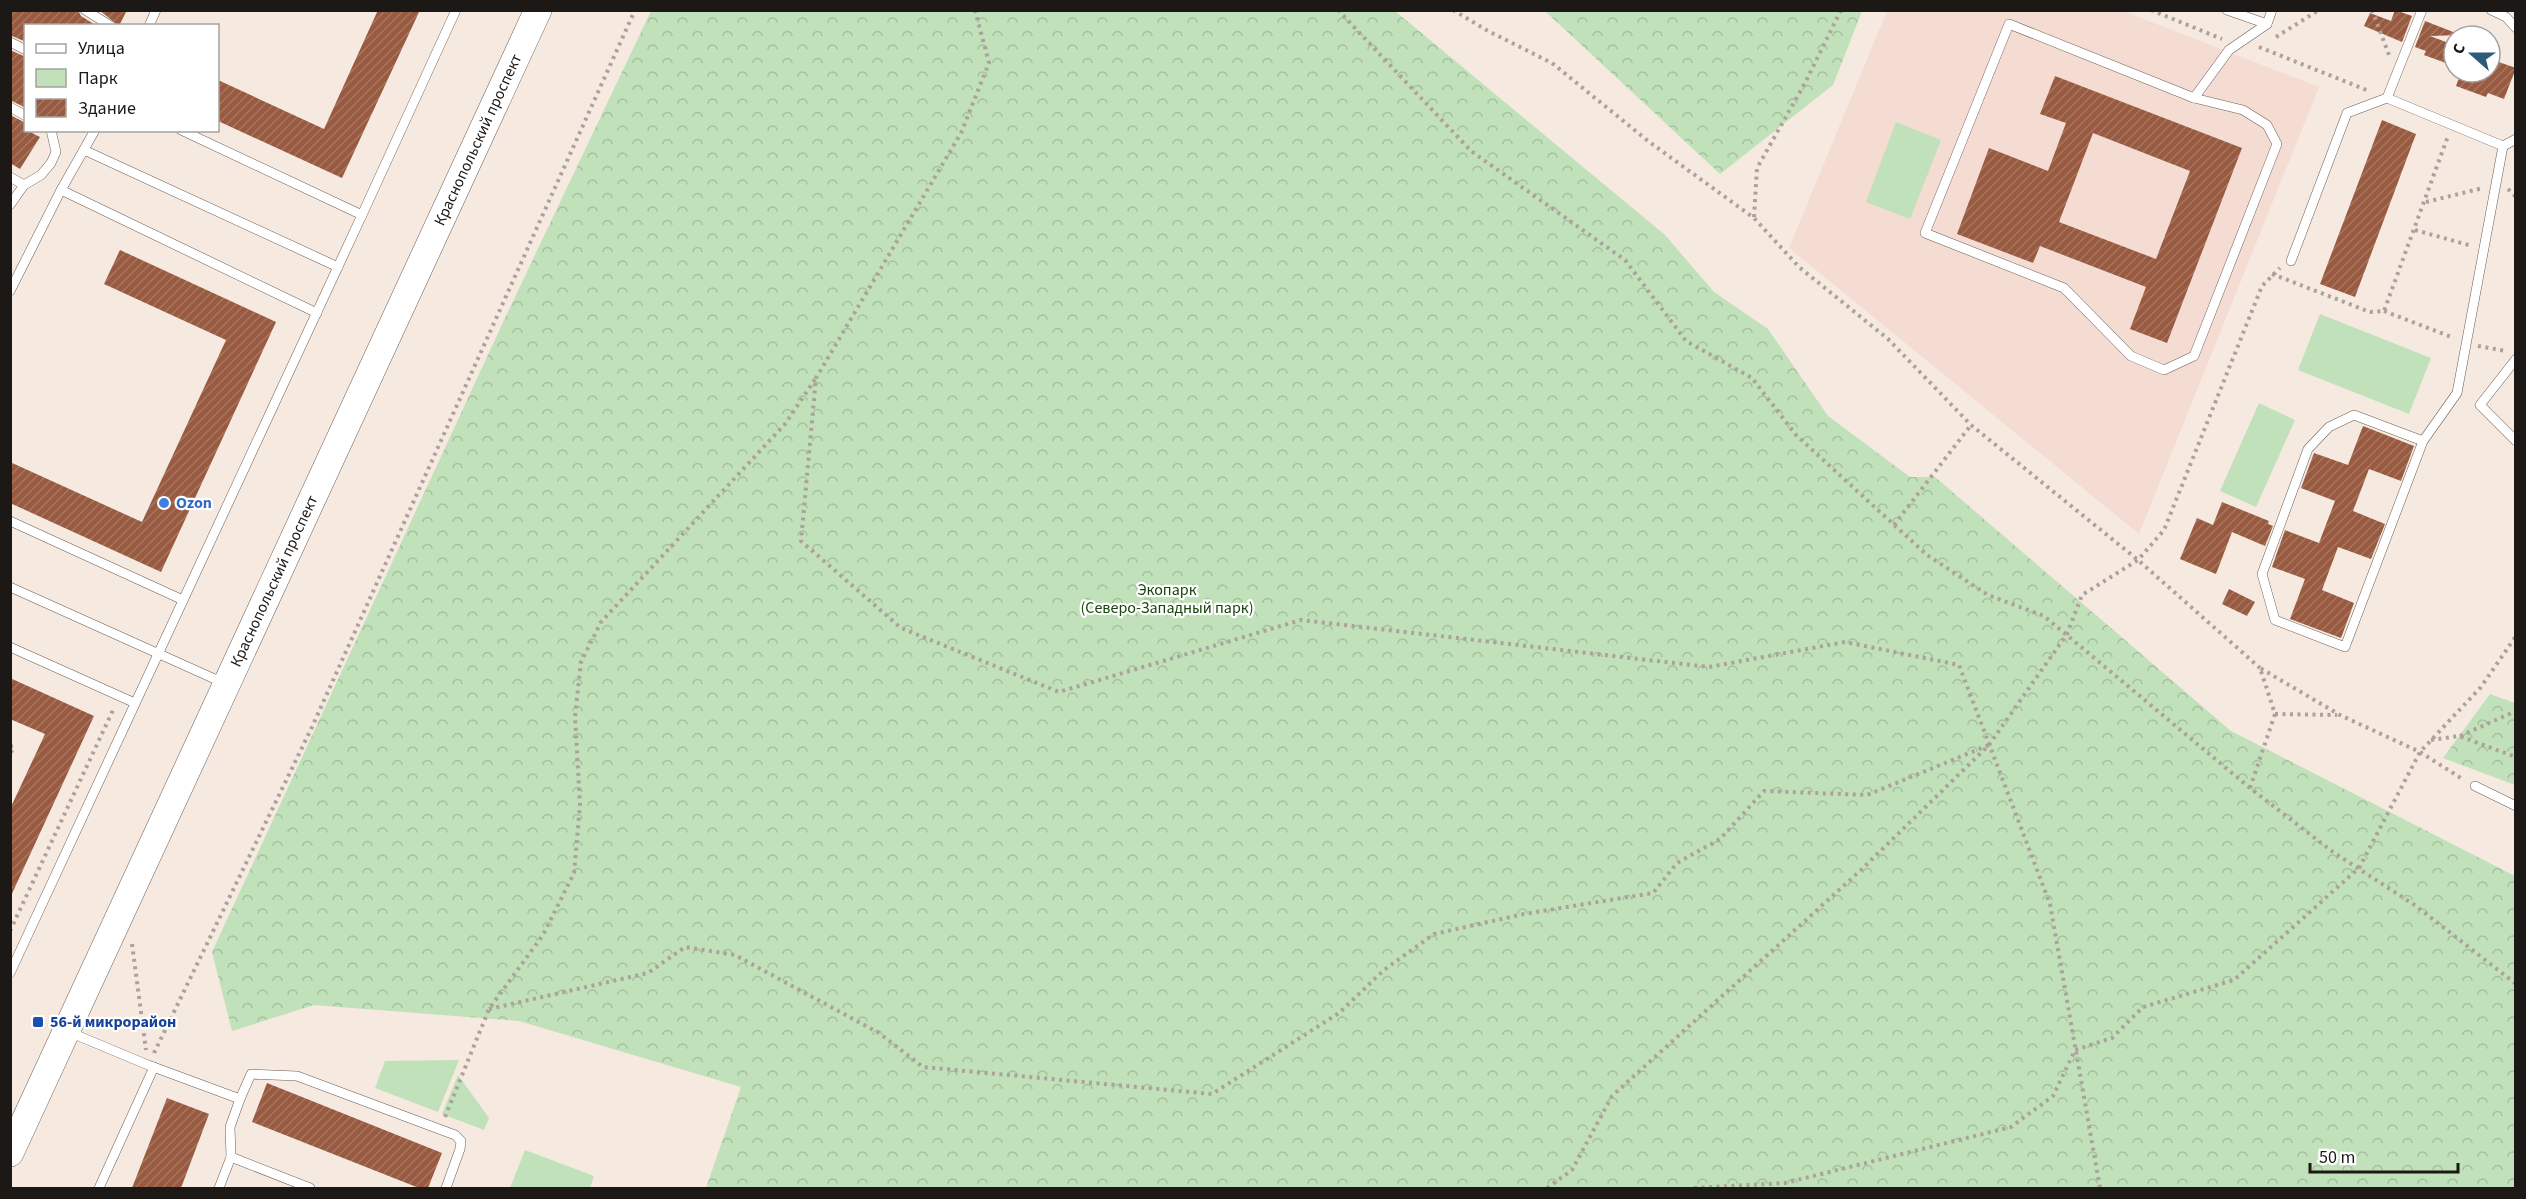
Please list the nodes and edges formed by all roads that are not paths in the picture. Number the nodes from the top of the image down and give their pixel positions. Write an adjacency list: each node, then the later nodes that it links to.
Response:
1 (85, 10): 9 (lane)
2 (156, 10): 10 (lane)
3 (456, 10): 29 (lane)
4 (538, 10): 42 (street, Краснопольский проспект)
5 (2227, 10): 11 (lane)
6 (2272, 10): 11 (lane)
7 (2422, 10): 16 (lane)
8 (2491, 10): 12 (lane)
9 (108, 24)
10 (150, 24)
11 (2267, 24): 15 (lane)
12 (2516, 28)
13 (10, 42): 14 (lane)
14 (24, 49)
15 (2194, 98): 15 (lane)
16 (2387, 98): 23 (lane); 30 (lane)
17 (10, 107): 18 (lane)
18 (24, 115)
19 (51, 132): 26 (lane)
20 (94, 132): 24 (lane)
21 (185, 132): 29 (lane)
22 (2516, 139): 23 (lane)
23 (2503, 146): 35 (lane)
24 (84, 150): 27 (lane); 31 (lane)
25 (10, 177): 26 (lane)
26 (24, 185): 28 (lane)
27 (61, 190): 32 (lane); 33 (lane)
28 (10, 206)
29 (362, 215): 31 (lane)
30 (2290, 261)
31 (338, 267): 33 (lane)
32 (10, 291)
33 (317, 313): 39 (lane)
34 (2516, 359): 36 (lane)
35 (2423, 441): 35 (lane)
36 (2516, 441)
37 (10, 522): 39 (lane)
38 (10, 587): 41 (lane)
39 (183, 600): 41 (lane)
40 (10, 647): 43 (lane)
41 (157, 654): 42 (lane); 43 (lane)
42 (228, 685): 47 (street, Краснопольский проспект)
43 (135, 703): 46 (lane)
44 (2475, 786): 45 (lane)
45 (2516, 806)
46 (10, 974)
47 (67, 1031): 48 (lane); 50 (street, Краснопольский проспект)
48 (151, 1066): 49 (lane); 54 (lane)
49 (240, 1099): 51 (lane); 53 (lane)
50 (10, 1153)
51 (231, 1157): 52 (lane); 55 (lane)
52 (291, 1185): 56 (lane)
53 (446, 1186): 57 (lane)
54 (99, 1188)
55 (219, 1188)
56 (310, 1188)
57 (457, 1188)

